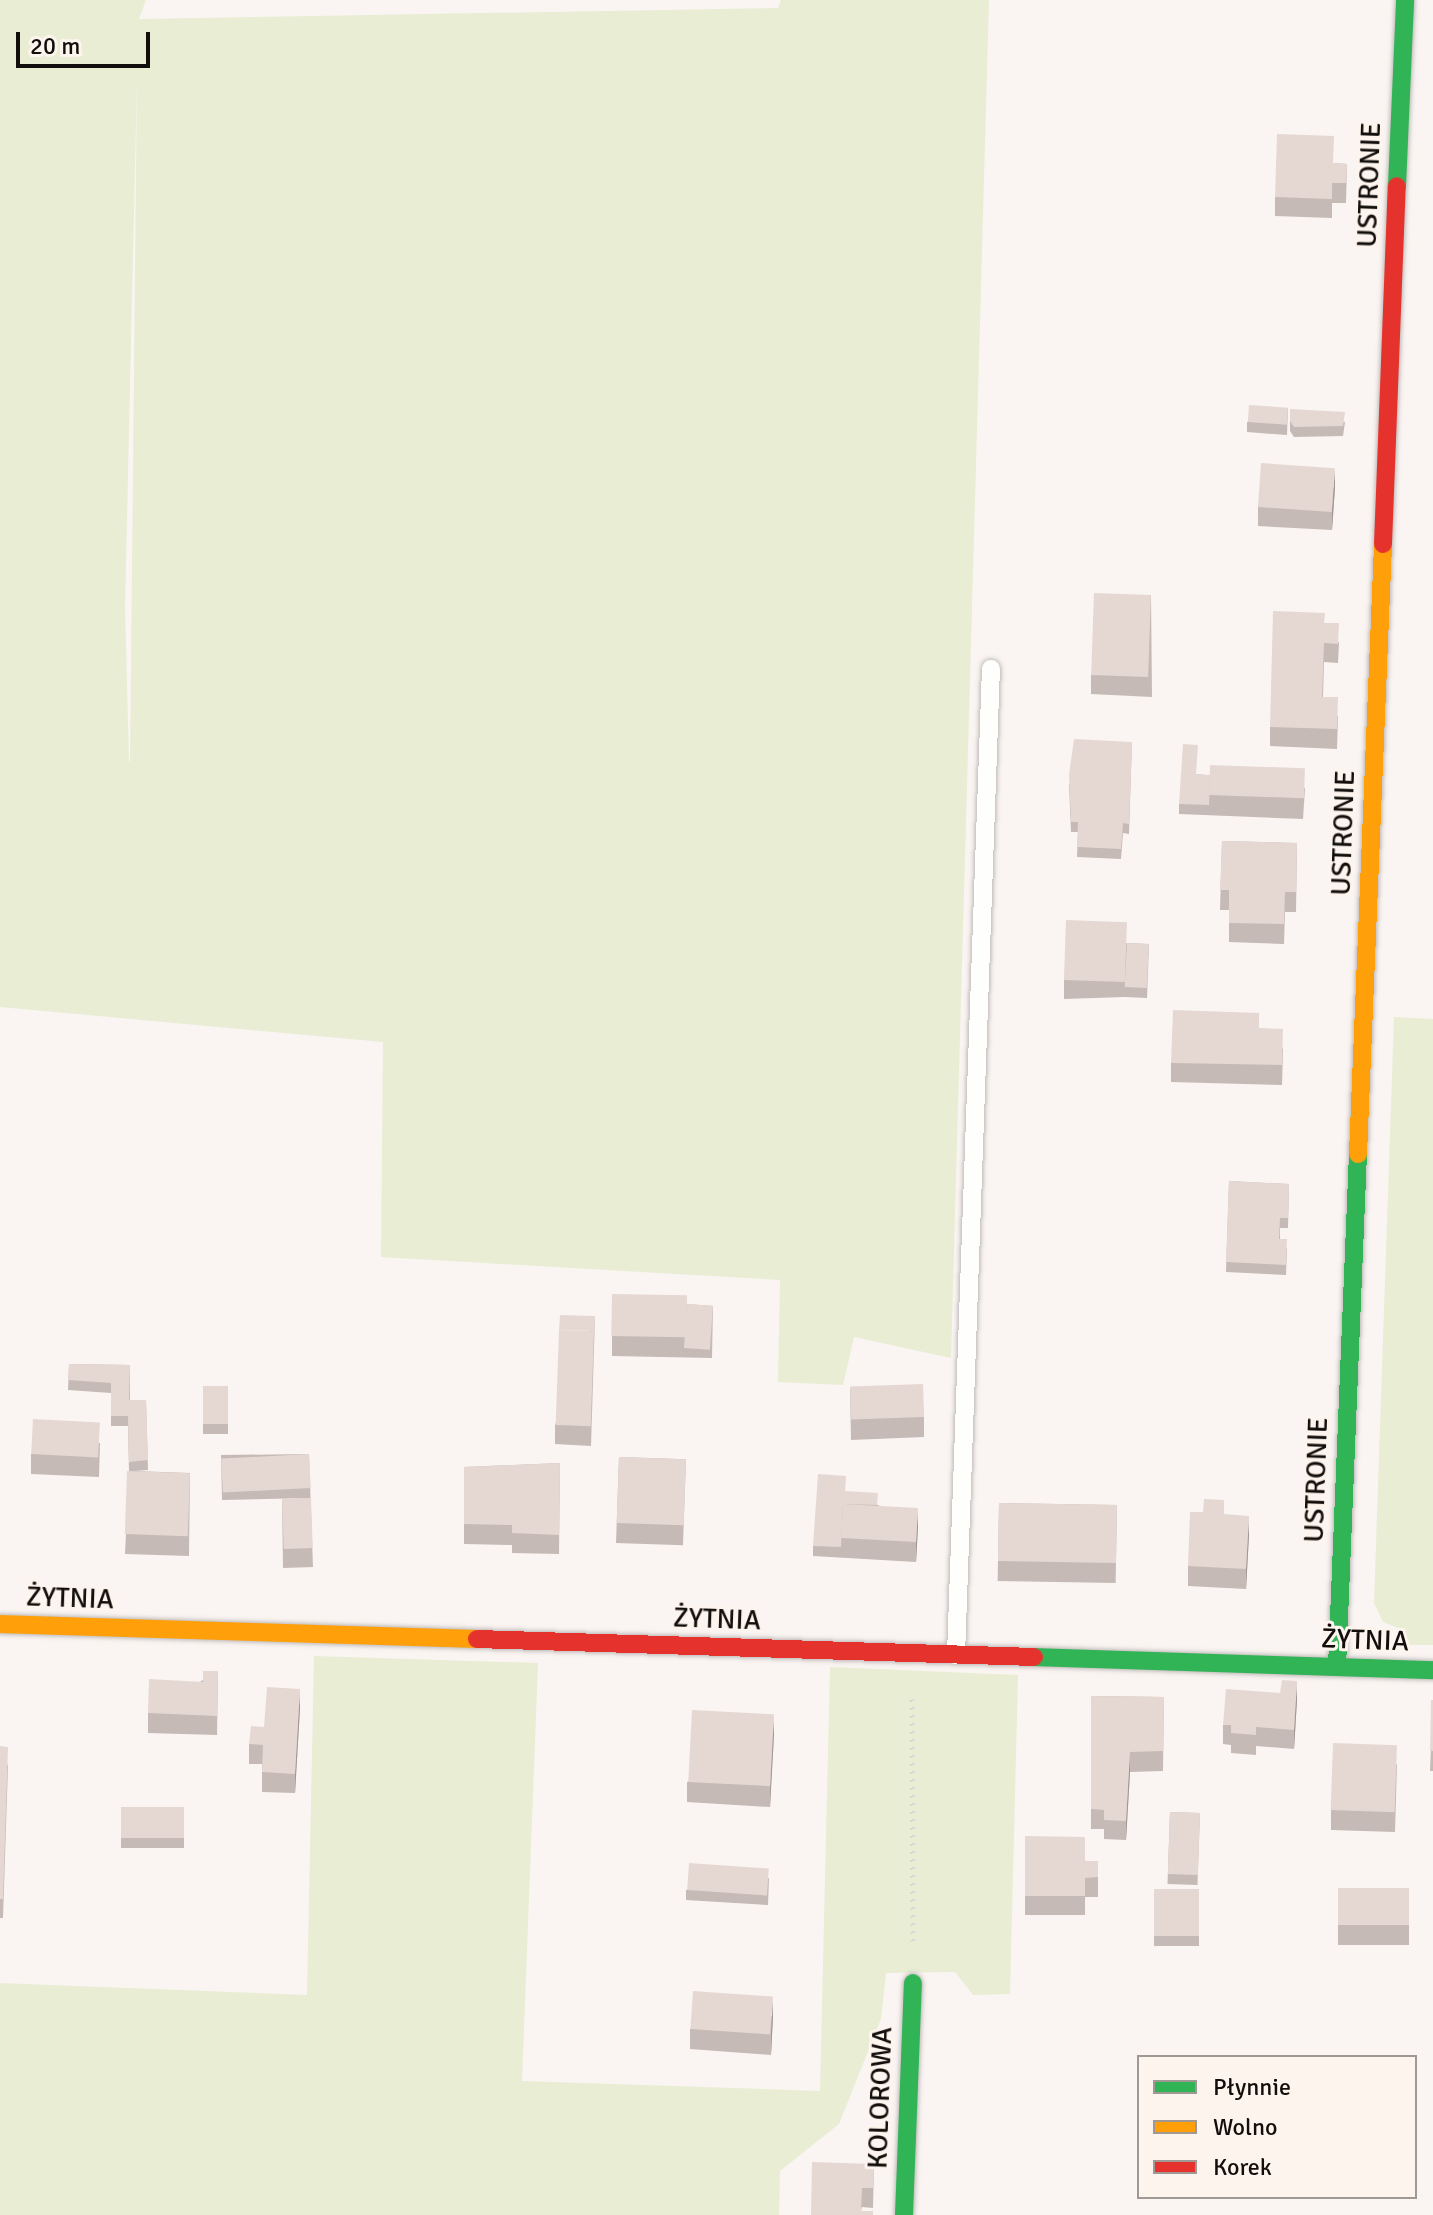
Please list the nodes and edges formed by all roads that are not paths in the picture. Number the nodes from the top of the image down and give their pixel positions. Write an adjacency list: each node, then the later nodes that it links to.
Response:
1 (1405, 0): 5 (street, USTRONIE)
2 (991, 669): 4 (lane)
3 (0, 1624): 4 (street, ŻYTNIA)
4 (956, 1655): 5 (street, ŻYTNIA)
5 (1337, 1667): 6 (street, ŻYTNIA)
6 (1433, 1670)
7 (913, 1983): 8 (street, KOLOROWA)
8 (904, 2215)

